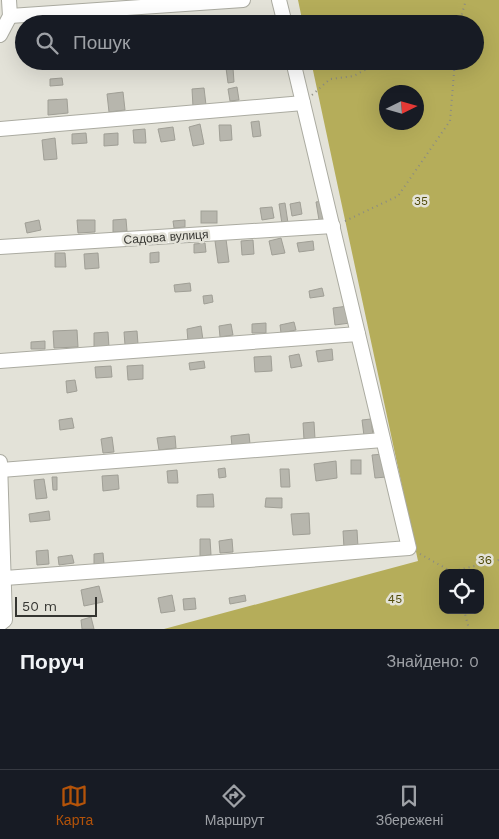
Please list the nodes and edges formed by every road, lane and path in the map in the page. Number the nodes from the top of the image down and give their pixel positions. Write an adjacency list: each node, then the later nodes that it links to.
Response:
1 (9, 0): 8 (street)
2 (243, 0): 5 (street)
3 (279, 0): 6 (street)
4 (466, 0): 7 (path)
5 (25, 15)
6 (282, 15)
7 (460, 15)
8 (10, 16): 9 (street); 10 (street)
9 (15, 16)
10 (0, 35)
11 (295, 70): 14 (street)
12 (365, 70): 14 (path)
13 (454, 70): 16 (path)
14 (303, 103): 15 (street); 16 (street)
15 (0, 129)
16 (333, 226): 17 (street, Садова вулиця); 18 (street)
17 (0, 247)
18 (358, 334): 19 (street); 20 (street)
19 (0, 361)
20 (383, 440): 21 (street); 22 (street)
21 (0, 465): 26 (street)
22 (409, 548): 24 (path); 26 (street)
23 (499, 560): 25 (path)
24 (448, 569)
25 (465, 569)
26 (5, 578): 28 (street)
27 (465, 614): 29 (path)
28 (0, 624)
29 (469, 629)

